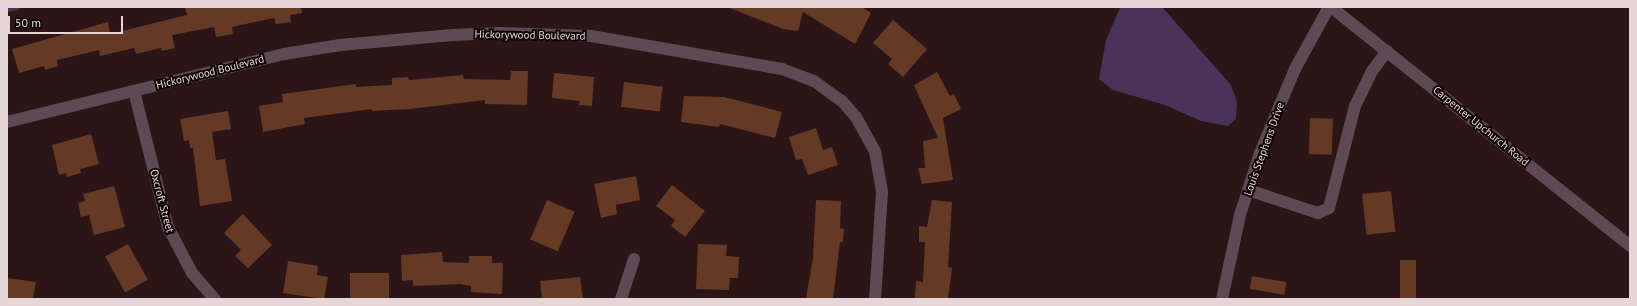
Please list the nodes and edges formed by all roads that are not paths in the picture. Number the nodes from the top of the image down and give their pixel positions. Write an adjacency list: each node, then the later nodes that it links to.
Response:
1 (1330, 7): 2 (street, Carpenter Upchurch Road); 5 (street, Louis Stephens Drive)
2 (1387, 51): 5 (street); 6 (street, Carpenter Upchurch Road)
3 (134, 91): 4 (street, Hickorywood Boulevard); 8 (street, Oxcroft Street); 10 (street, Hickorywood Boulevard)
4 (7, 122)
5 (1248, 190): 11 (street, Louis Stephens Drive)
6 (1630, 246)
7 (634, 259): 9 (street)
8 (216, 299)
9 (621, 299)
10 (875, 299)
11 (1222, 299)

